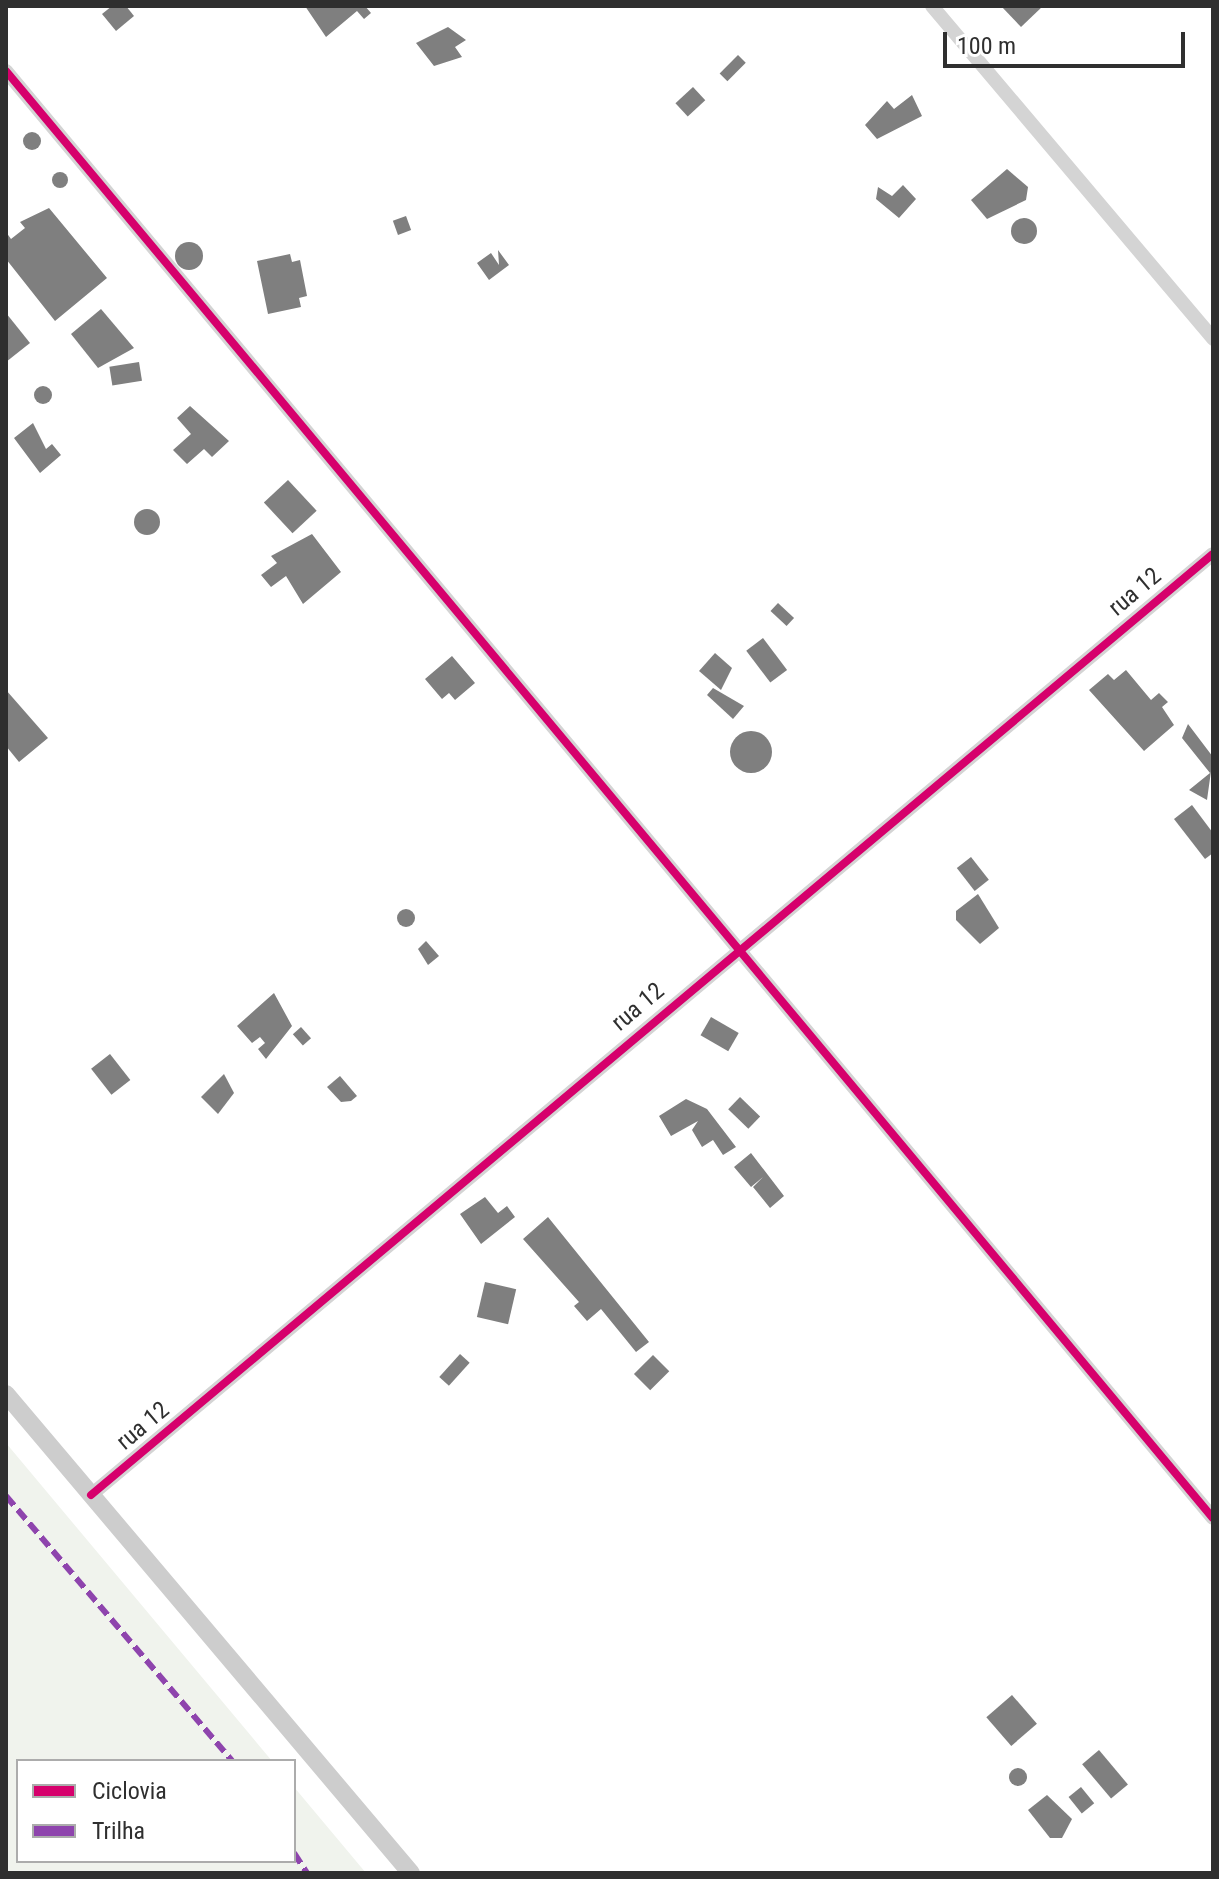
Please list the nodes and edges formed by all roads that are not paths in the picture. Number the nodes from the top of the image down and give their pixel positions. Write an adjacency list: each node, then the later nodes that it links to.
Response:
1 (932, 6): 3 (street)
2 (6, 71): 5 (street)
3 (1213, 339)
4 (1213, 554): 5 (street, rua 12)
5 (735, 951): 7 (street, rua 12); 8 (street)
6 (6, 1394): 7 (main road)
7 (91, 1495): 9 (main road)
8 (1213, 1518)
9 (411, 1873)

